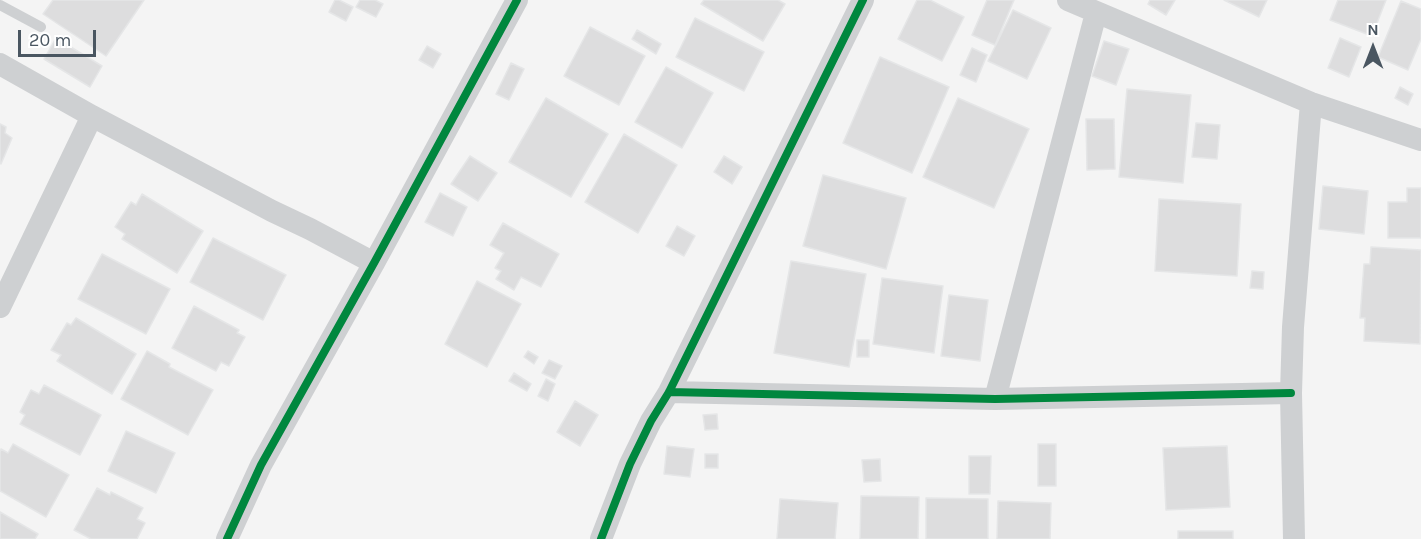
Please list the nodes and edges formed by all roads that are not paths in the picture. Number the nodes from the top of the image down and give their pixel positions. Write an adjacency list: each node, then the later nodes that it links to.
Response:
1 (517, 0): 11 (street)
2 (863, 0): 13 (street)
3 (1068, 0): 5 (street)
4 (0, 5): 6 (lane)
5 (1096, 13): 8 (street); 15 (street)
6 (41, 27)
7 (0, 64): 9 (street)
8 (1311, 103): 10 (street); 14 (street)
9 (92, 116): 11 (street); 12 (street)
10 (1421, 140)
11 (374, 263): 16 (street)
12 (0, 307)
13 (669, 392): 15 (street); 17 (street)
14 (1292, 393): 15 (street); 18 (street)
15 (995, 399)
16 (227, 539)
17 (600, 539)
18 (1293, 539)

